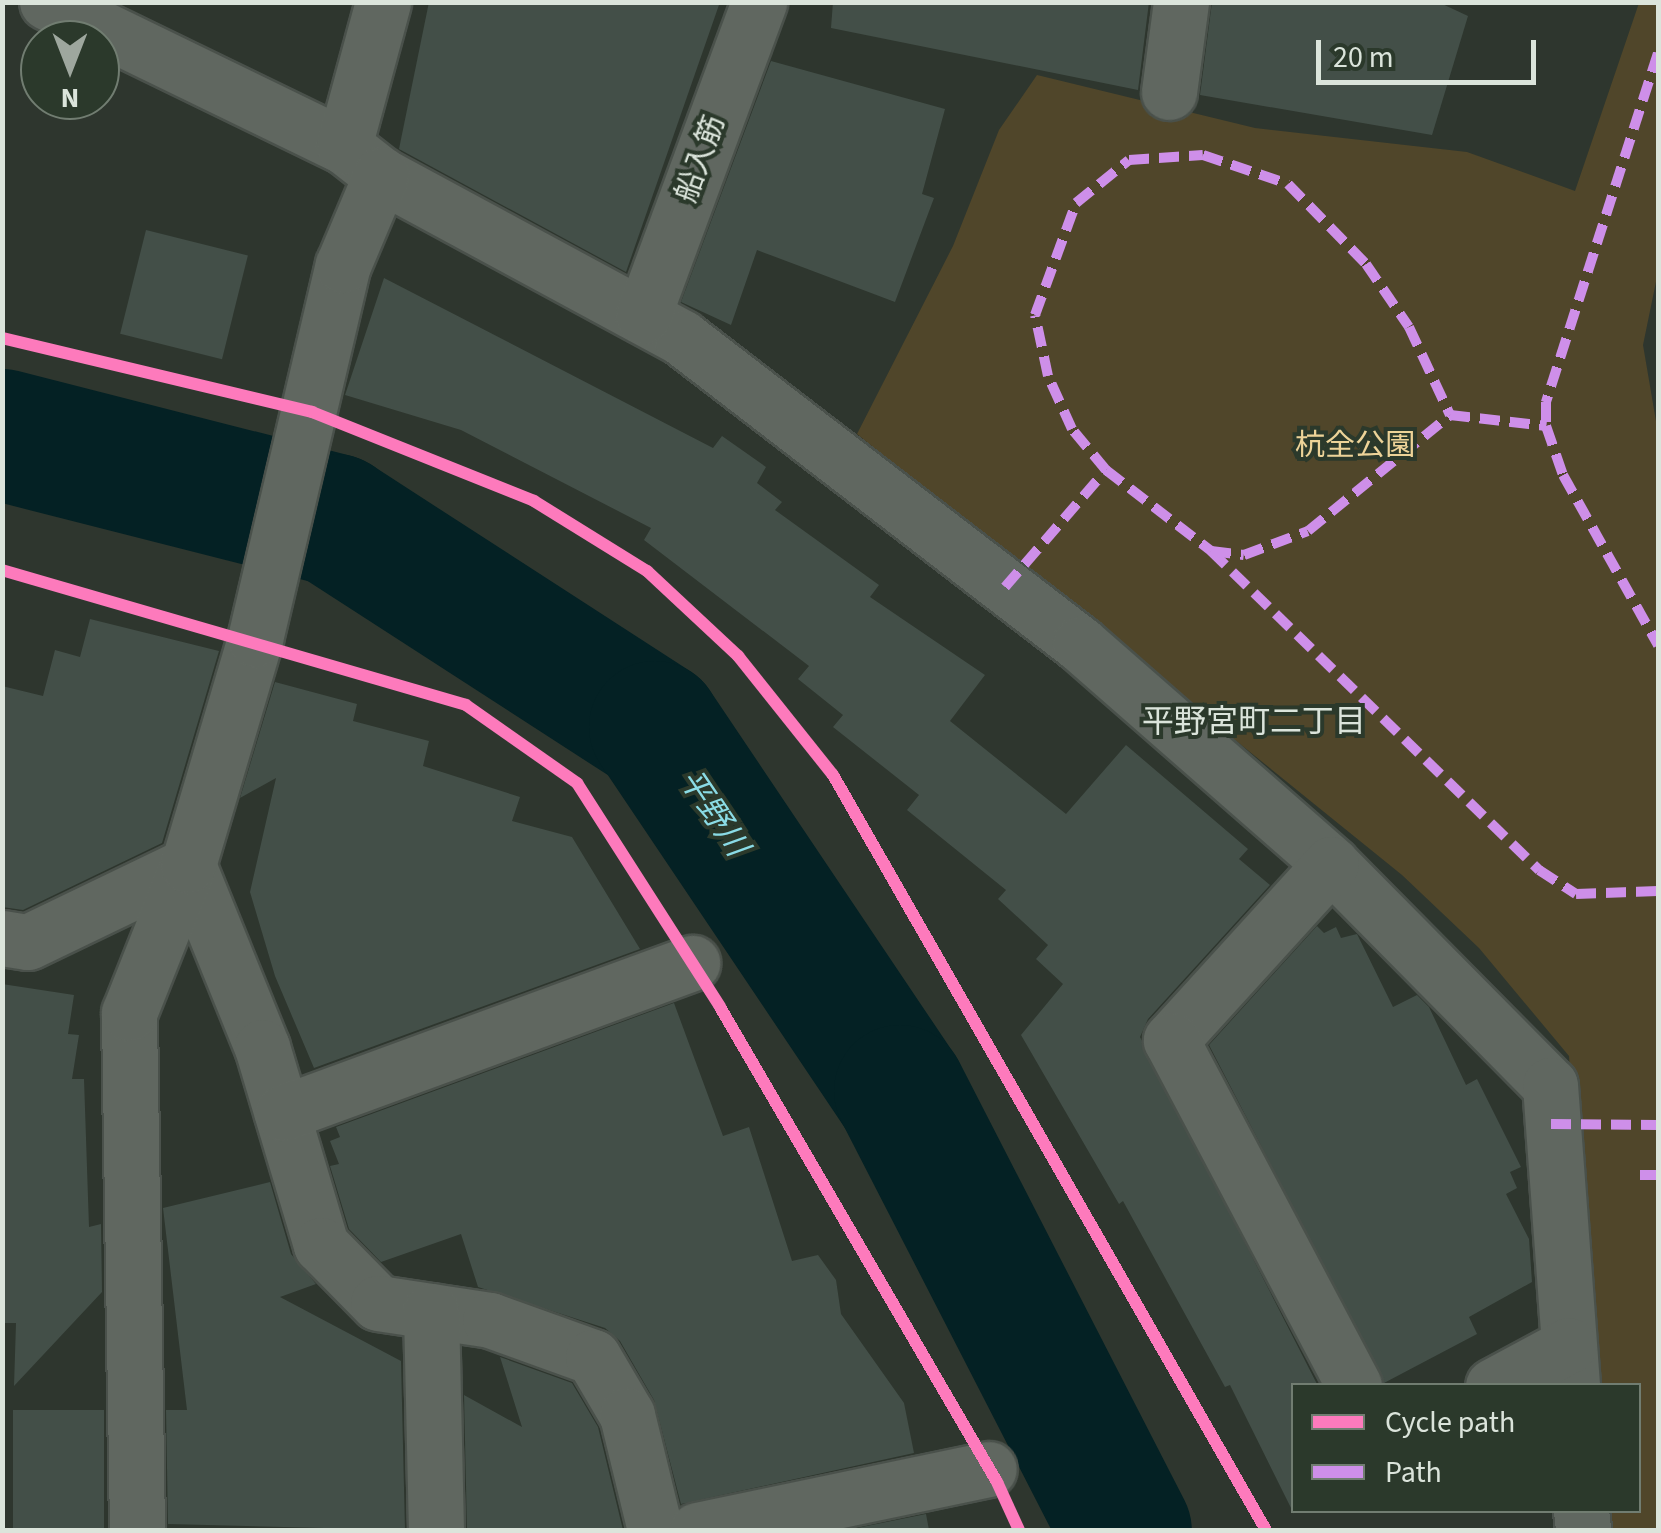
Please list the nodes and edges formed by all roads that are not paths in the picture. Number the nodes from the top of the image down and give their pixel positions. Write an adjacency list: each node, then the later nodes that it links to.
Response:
1 (47, 2): 6 (street)
2 (384, 2): 6 (street)
3 (759, 2): 7 (street, 船入筋)
4 (1181, 2): 5 (street)
5 (1169, 92)
6 (363, 161): 7 (street); 9 (street)
7 (643, 316): 8 (street)
8 (1331, 864): 14 (street); 15 (street)
9 (188, 865): 10 (street); 12 (street); 18 (street)
10 (2, 938)
11 (692, 964): 12 (street)
12 (282, 1113): 13 (street)
13 (431, 1311): 19 (street); 20 (street)
14 (1570, 1365): 16 (street)
15 (1352, 1383)
16 (1505, 1383)
17 (990, 1468): 21 (street)
18 (137, 1530)
19 (436, 1530)
20 (655, 1530)
21 (697, 1530)

